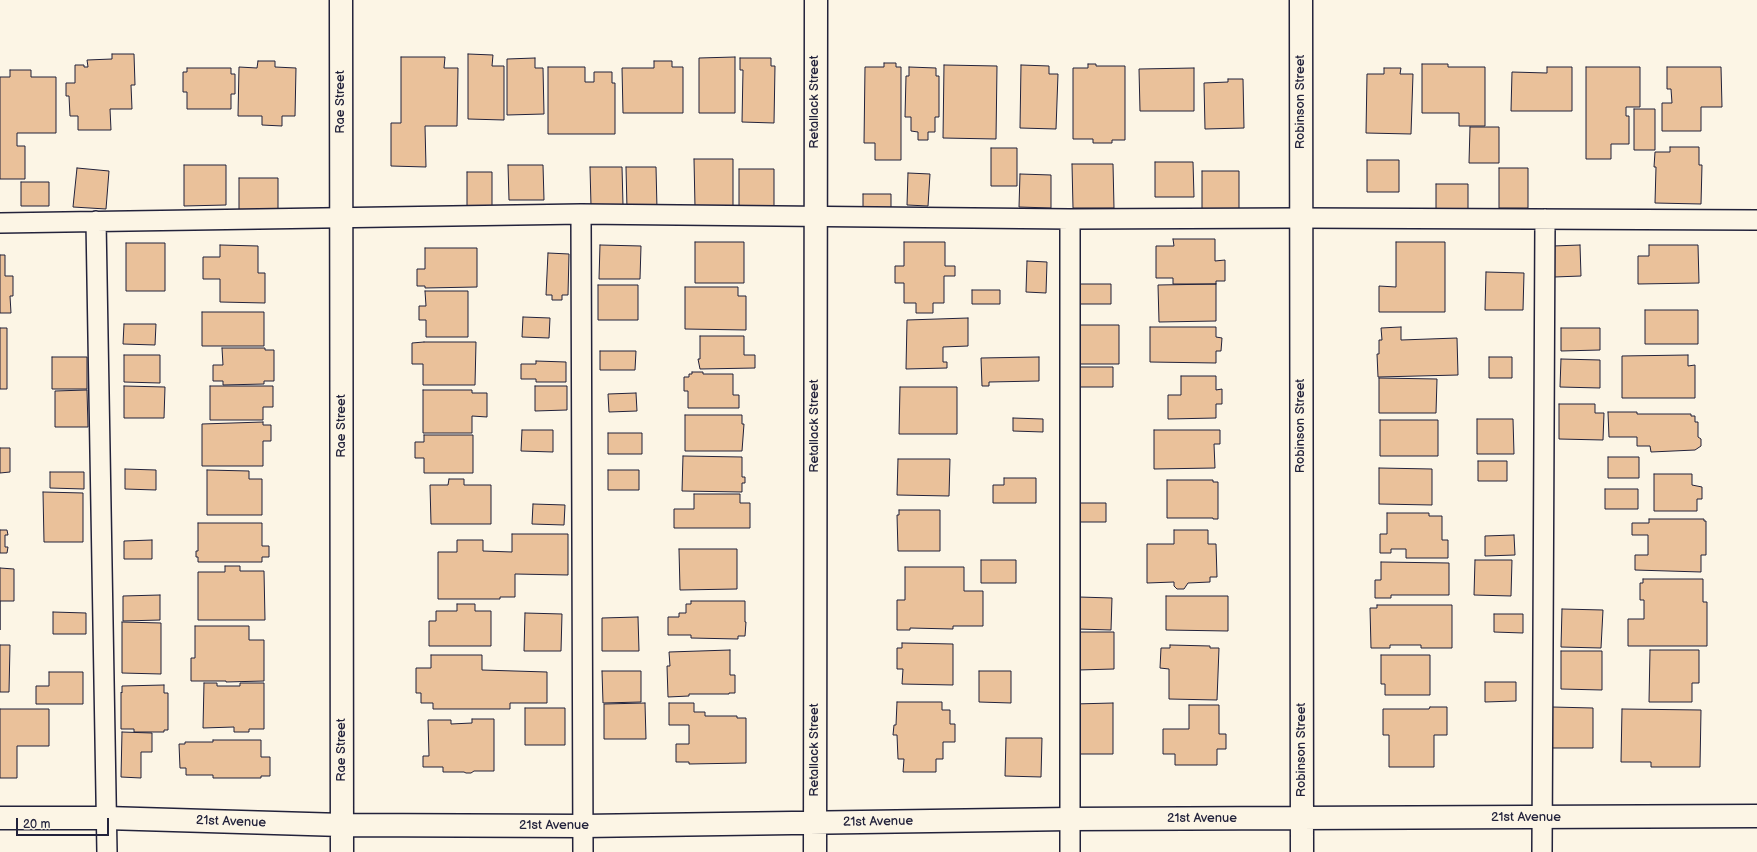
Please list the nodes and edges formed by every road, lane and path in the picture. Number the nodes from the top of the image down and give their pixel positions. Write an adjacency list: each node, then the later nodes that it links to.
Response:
1 (341, 0): 6 (street, Rae Street)
2 (816, 0): 5 (street, Retallack Street)
3 (1301, 0): 7 (street, Robinson Street)
4 (581, 214): 5 (lane); 6 (lane); 21 (lane)
5 (815, 216): 8 (lane); 19 (street, Retallack Street)
6 (341, 218): 11 (lane); 20 (street, Rae Street)
7 (1301, 218): 8 (lane); 9 (lane); 18 (street, Robinson Street)
8 (1070, 219): 17 (lane)
9 (1545, 219): 10 (lane); 16 (lane)
10 (1757, 220)
11 (96, 221): 12 (lane); 15 (lane)
12 (0, 223)
13 (1757, 816): 16 (street, 21st Avenue)
14 (0, 818): 15 (street, 21st Avenue)
15 (106, 818): 20 (street, 21st Avenue); 22 (lane)
16 (1543, 818): 18 (street, 21st Avenue); 28 (lane)
17 (1070, 819): 18 (street, 21st Avenue); 19 (street, 21st Avenue); 26 (lane)
18 (1302, 819): 27 (street, Robinson Street)
19 (815, 823): 21 (street, 21st Avenue); 25 (street, Retallack Street)
20 (342, 825): 21 (street, 21st Avenue); 23 (street, Rae Street)
21 (583, 826): 24 (lane)
22 (107, 852)
23 (342, 852)
24 (583, 852)
25 (815, 852)
26 (1070, 852)
27 (1302, 852)
28 (1542, 852)

